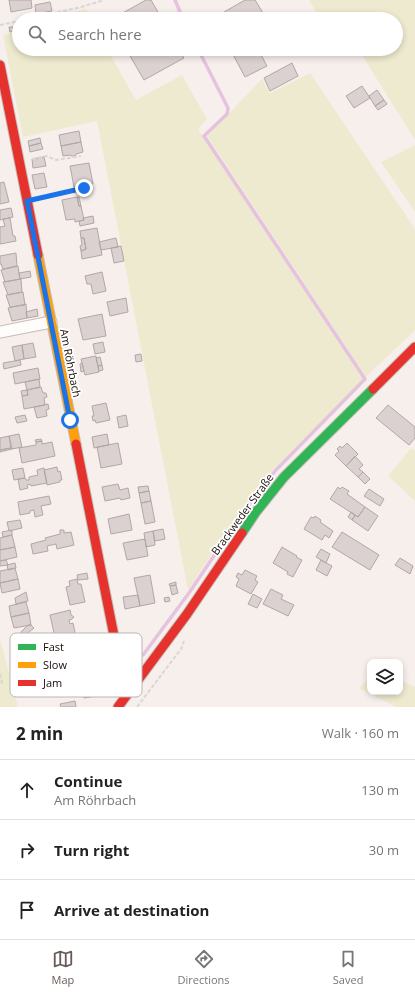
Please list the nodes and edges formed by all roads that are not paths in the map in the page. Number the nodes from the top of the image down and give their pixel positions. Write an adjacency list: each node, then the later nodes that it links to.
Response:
1 (0, 65): 2 (street, Am Röhrbach)
2 (51, 322): 3 (street); 5 (street, Am Röhrbach)
3 (0, 332)
4 (415, 347): 6 (street, Brackweder Straße)
5 (114, 633)
6 (142, 673)
7 (124, 697): 9 (street, Brackweder Straße)
8 (124, 697): 10 (street, Brackweder Straße)
9 (110, 707)
10 (118, 707)

